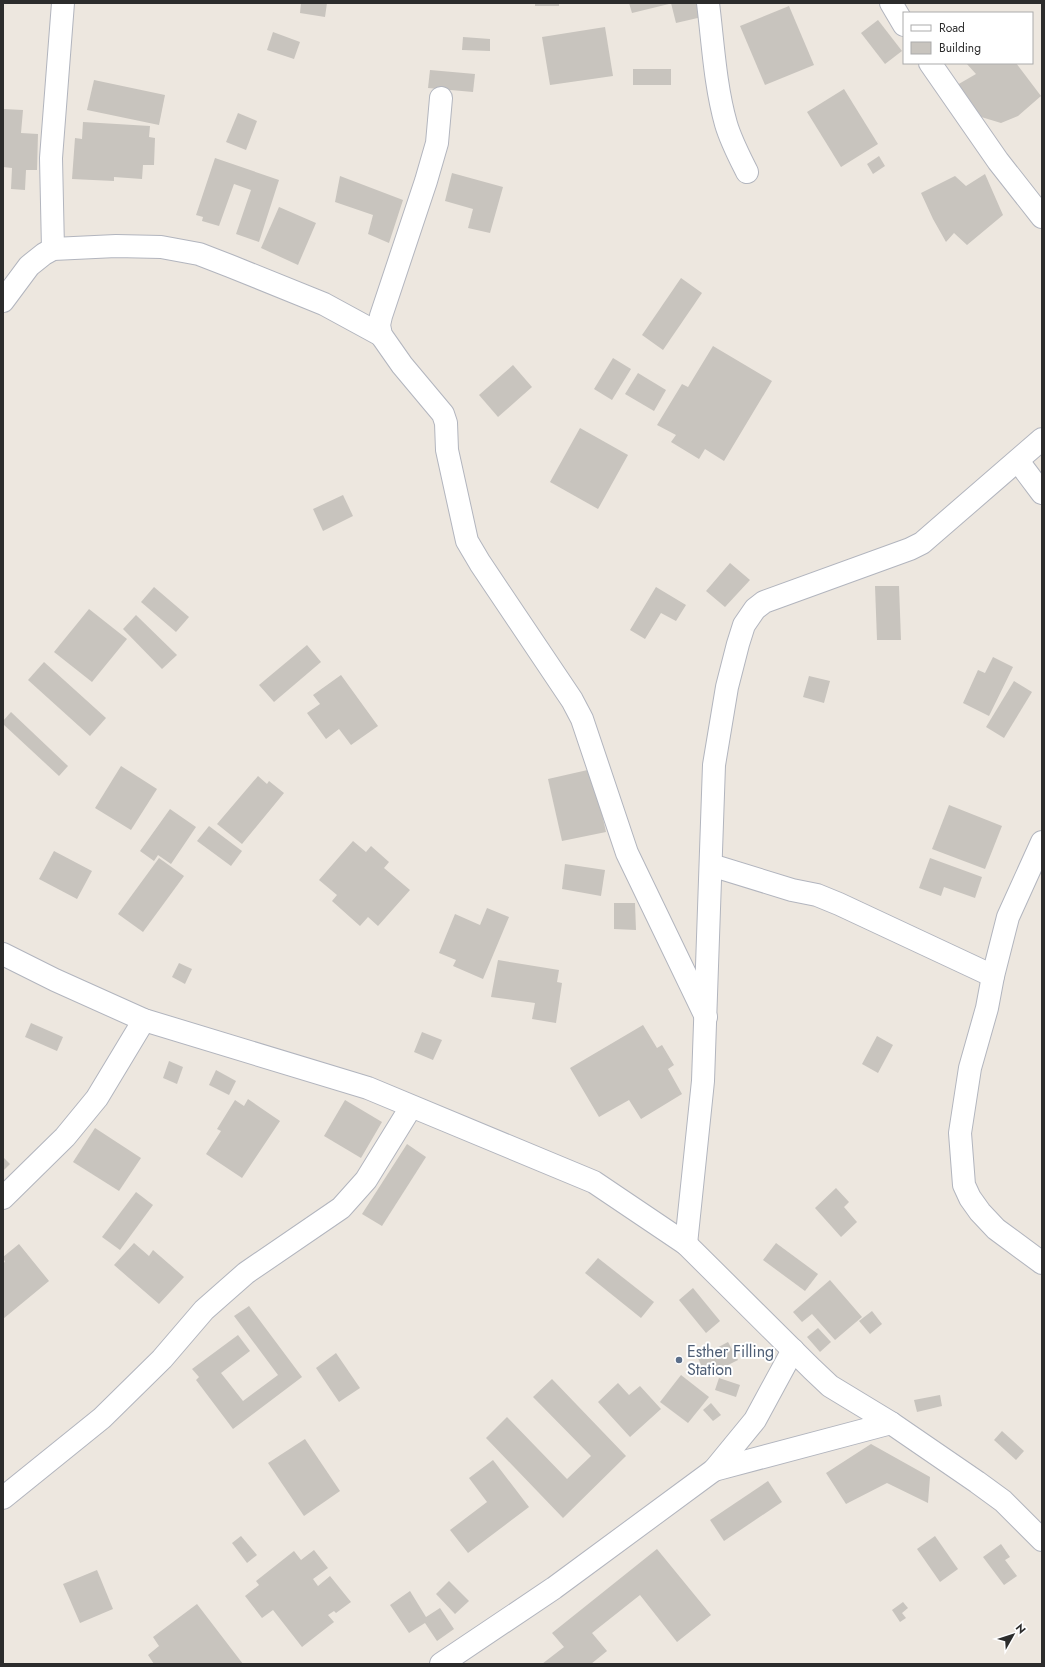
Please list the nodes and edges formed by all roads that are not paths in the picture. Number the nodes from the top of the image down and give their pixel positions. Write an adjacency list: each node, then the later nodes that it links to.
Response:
1 (63, 3): 9 (street)
2 (708, 3): 7 (street)
3 (891, 3): 4 (street)
4 (903, 23)
5 (931, 64): 8 (street)
6 (441, 98): 11 (street)
7 (747, 172)
8 (1042, 217)
9 (53, 249): 10 (street); 11 (street)
10 (3, 301)
11 (381, 335): 19 (street)
12 (1042, 439): 13 (street)
13 (1018, 461): 14 (street); 16 (street)
14 (1042, 492)
15 (1042, 842): 18 (street)
16 (711, 865): 18 (street); 19 (street)
17 (3, 954): 20 (street)
18 (993, 976): 24 (street)
19 (706, 1017): 23 (street)
20 (144, 1020): 21 (street); 22 (street)
21 (411, 1106): 23 (street); 28 (street)
22 (3, 1198)
23 (686, 1244): 25 (street)
24 (1042, 1263)
25 (792, 1350): 26 (street); 27 (street)
26 (890, 1423): 27 (street); 29 (street)
27 (714, 1470): 30 (street)
28 (3, 1498)
29 (1042, 1540)
30 (441, 1664)

